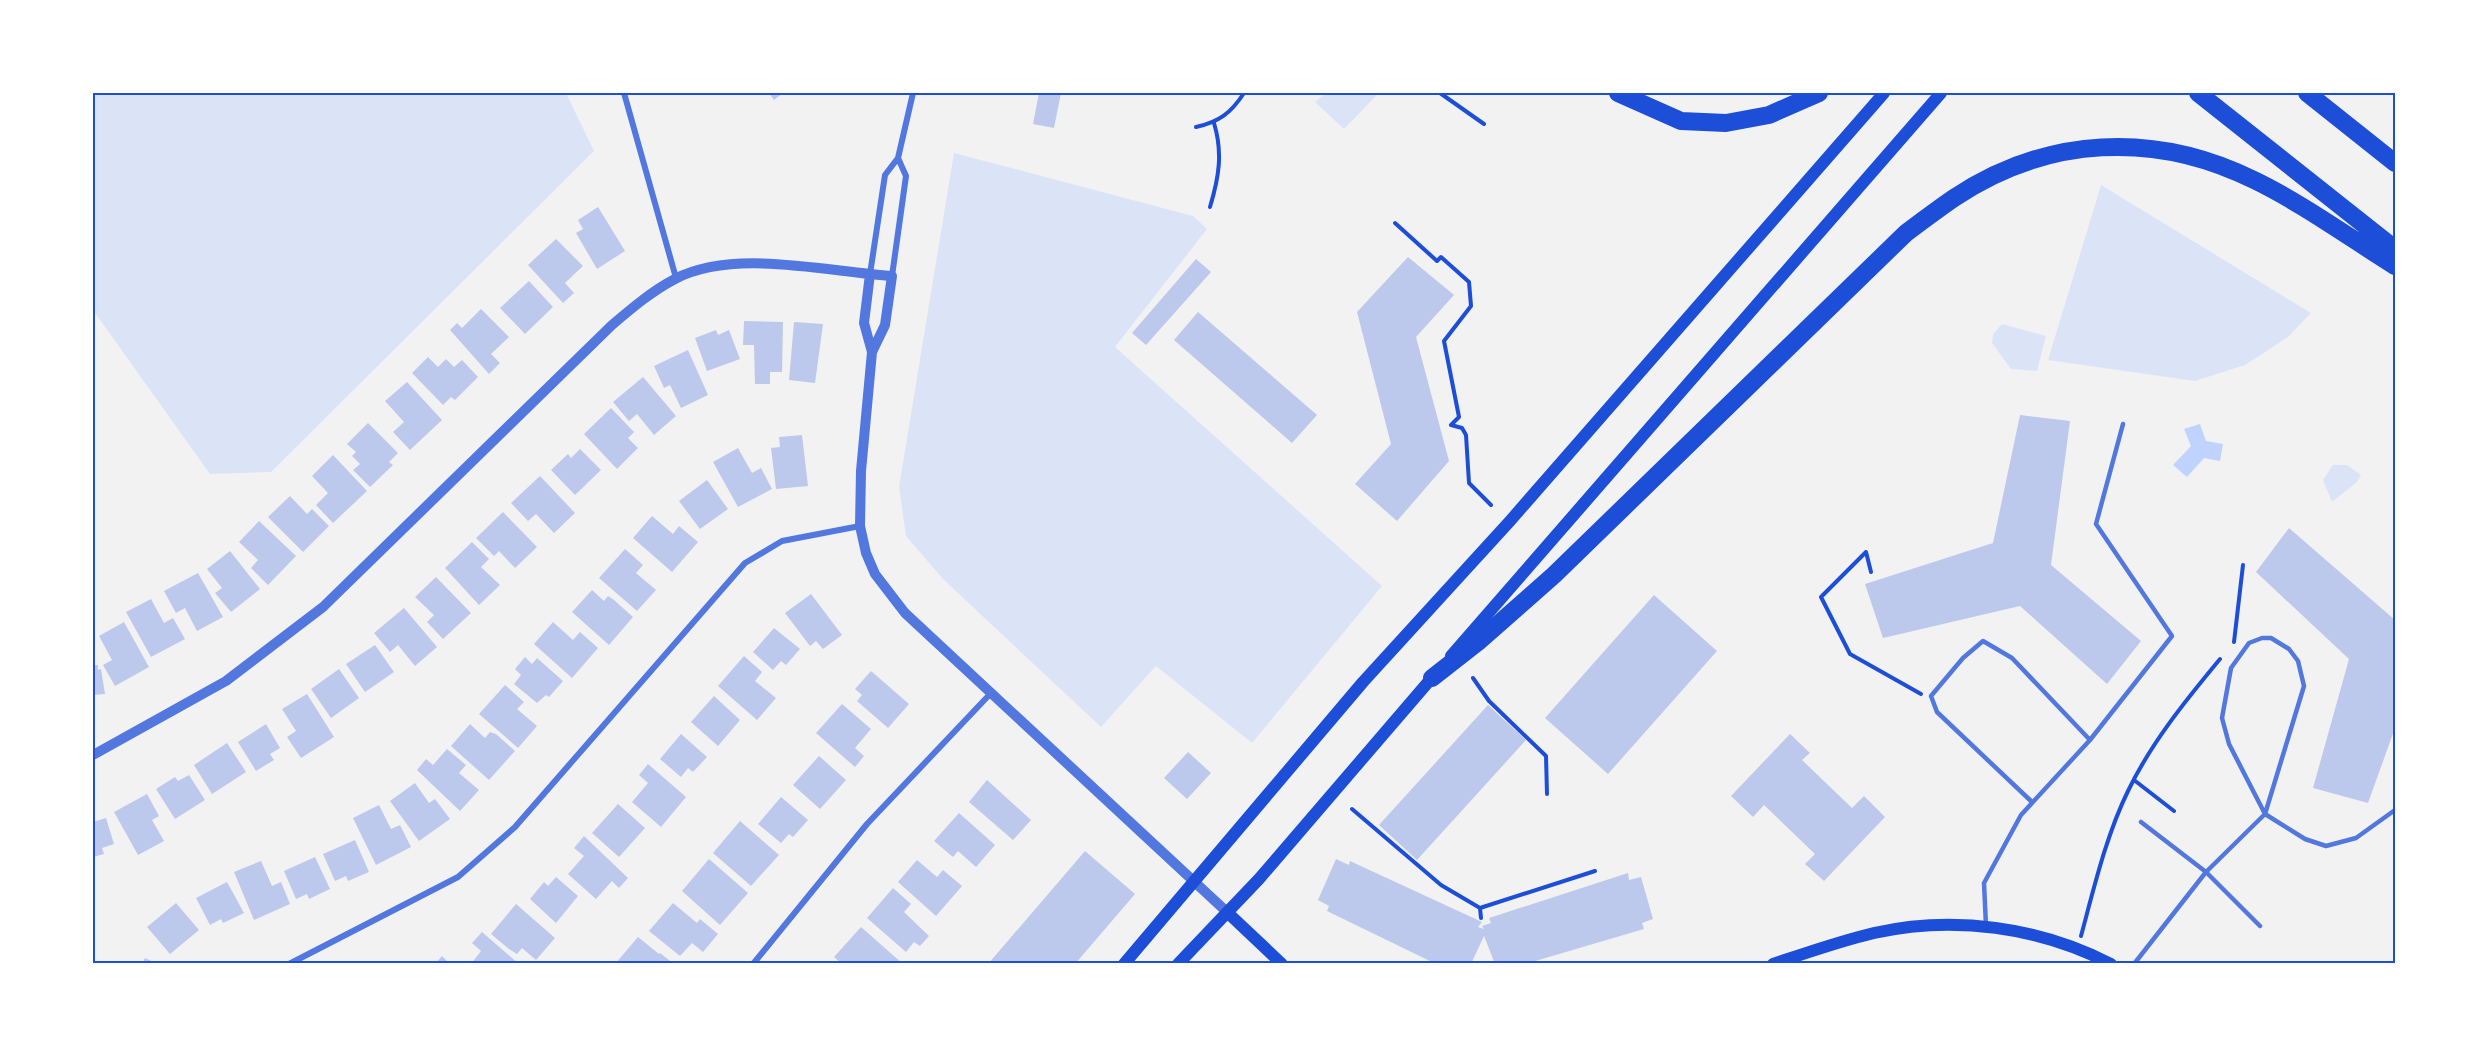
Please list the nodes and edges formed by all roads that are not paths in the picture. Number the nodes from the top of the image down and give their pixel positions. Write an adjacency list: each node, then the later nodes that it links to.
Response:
1 (624, 93): 15 (street)
2 (913, 93): 9 (street)
3 (1617, 93): 4 (highway)
4 (1819, 93)
5 (1884, 93): 28 (main road)
6 (1941, 93): 19 (main road)
7 (2198, 93): 11 (highway)
8 (2307, 93): 10 (highway)
9 (898, 158): 13 (street); 14 (street)
10 (2395, 163)
11 (2395, 249)
12 (2395, 266): 19 (highway)
13 (870, 274): 14 (street); 15 (street); 16 (street)
14 (892, 276): 16 (street)
15 (676, 278): 22 (street)
16 (872, 352): 18 (street)
17 (2123, 424): 21 (lane)
18 (860, 526): 20 (street); 32 (street)
19 (1432, 678): 29 (main road)
20 (992, 692): 28 (street); 33 (street)
21 (2090, 740): 23 (lane); 23 (lane)
22 (93, 755)
23 (2032, 802): 30 (lane)
24 (2395, 810): 25 (lane)
25 (2265, 814): 25 (lane); 27 (lane)
26 (2140, 822): 27 (lane)
27 (2206, 872): 31 (lane); 39 (lane)
28 (1196, 882): 29 (street); 34 (main road)
29 (1228, 913): 35 (main road); 36 (main road)
30 (1986, 926): 37 (main road); 38 (main road)
31 (2260, 926)
32 (289, 964)
33 (753, 964)
34 (1124, 964)
35 (1178, 964)
36 (1282, 964)
37 (1773, 964)
38 (2111, 964)
39 (2134, 964)

